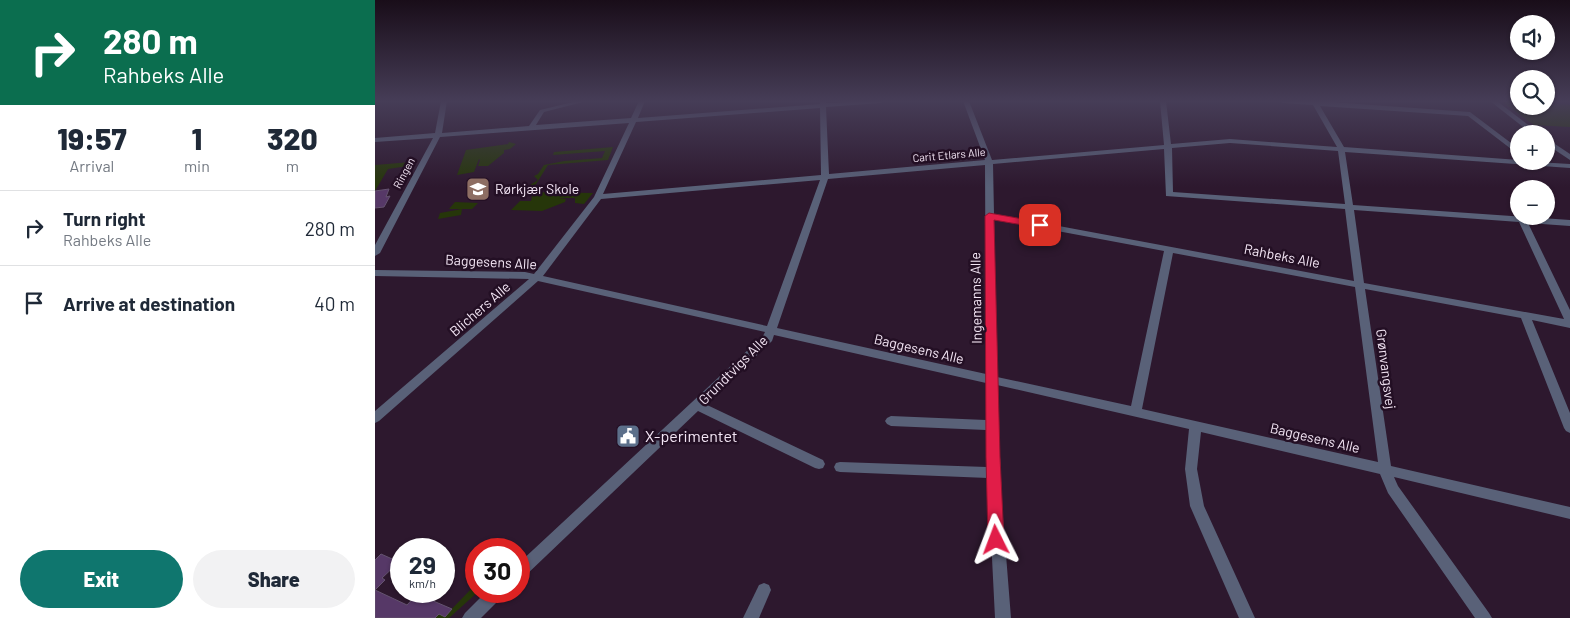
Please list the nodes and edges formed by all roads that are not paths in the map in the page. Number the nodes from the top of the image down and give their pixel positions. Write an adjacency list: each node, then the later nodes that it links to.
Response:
1 (439, 130): 9 (street, Ringen)
2 (503, 130): 9 (street)
3 (630, 130): 21 (street, Blichers Alle)
4 (824, 130): 20 (street, Grundtvigs Alle)
5 (977, 130): 17 (street, Ingemanns Alle)
6 (1166, 130): 11 (street)
7 (1331, 130): 14 (street, Grønvangsvej)
8 (1490, 130): 12 (street)
9 (438, 134): 10 (street); 29 (street, Ringen)
10 (375, 140)
11 (1168, 146): 14 (street, Carit Etlars Alle); 17 (street, Carit Etlars Alle); 22 (street)
12 (1510, 146)
13 (1555, 147): 15 (street)
14 (1341, 148): 16 (street, Carit Etlars Alle); 22 (street, Grønvangsvej)
15 (1570, 158)
16 (1510, 161)
17 (989, 162): 20 (street, Carit Etlars Alle); 23 (street, Ingemanns Alle)
18 (1555, 164): 19 (street, Carit Etlars Alle)
19 (1570, 166)
20 (825, 177): 21 (street, Carit Etlars Alle); 35 (street, Grundtvigs Alle)
21 (598, 197): 31 (street, Blichers Alle)
22 (1349, 207): 24 (street); 32 (street, Grønvangsvej)
23 (989, 216): 28 (street, Rahbeks Alle); 36 (street, Ingemanns Alle)
24 (1510, 218)
25 (1555, 222): 26 (street)
26 (1570, 223)
27 (1525, 225): 34 (street)
28 (1169, 249): 32 (street, Rahbeks Alle); 38 (street)
29 (375, 253)
30 (375, 273): 31 (street, Baggesens Alle)
31 (536, 278): 35 (street, Baggesens Alle); 39 (street, Blichers Alle)
32 (1360, 285): 33 (street, Rahbeks Alle); 46 (street, Grønvangsvej)
33 (1525, 316): 34 (street, Rahbeks Alle); 43 (street)
34 (1570, 322)
35 (771, 330): 36 (street, Baggesens Alle); 37 (street, Grundtvigs Alle)
36 (992, 381): 38 (street, Baggesens Alle); 41 (street, Ingemanns Alle)
37 (698, 406): 44 (street); 49 (street, Grundtvigs Alle)
38 (1137, 412): 42 (street, Baggesens Alle)
39 (375, 418)
40 (891, 421): 41 (street)
41 (992, 425): 47 (street, Ingemanns Alle)
42 (1195, 427): 46 (street, Baggesens Alle); 55 (street)
43 (1570, 428)
44 (819, 464)
45 (840, 467): 47 (street)
46 (1385, 470): 48 (street, Baggesens Alle); 56 (street, Grønvangsvej)
47 (993, 473): 54 (street, Ingemanns Alle)
48 (1570, 513)
49 (530, 562)
50 (764, 590): 53 (street)
51 (486, 603): 52 (street)
52 (470, 618)
53 (751, 618)
54 (1003, 618)
55 (1247, 618)
56 (1484, 618)

